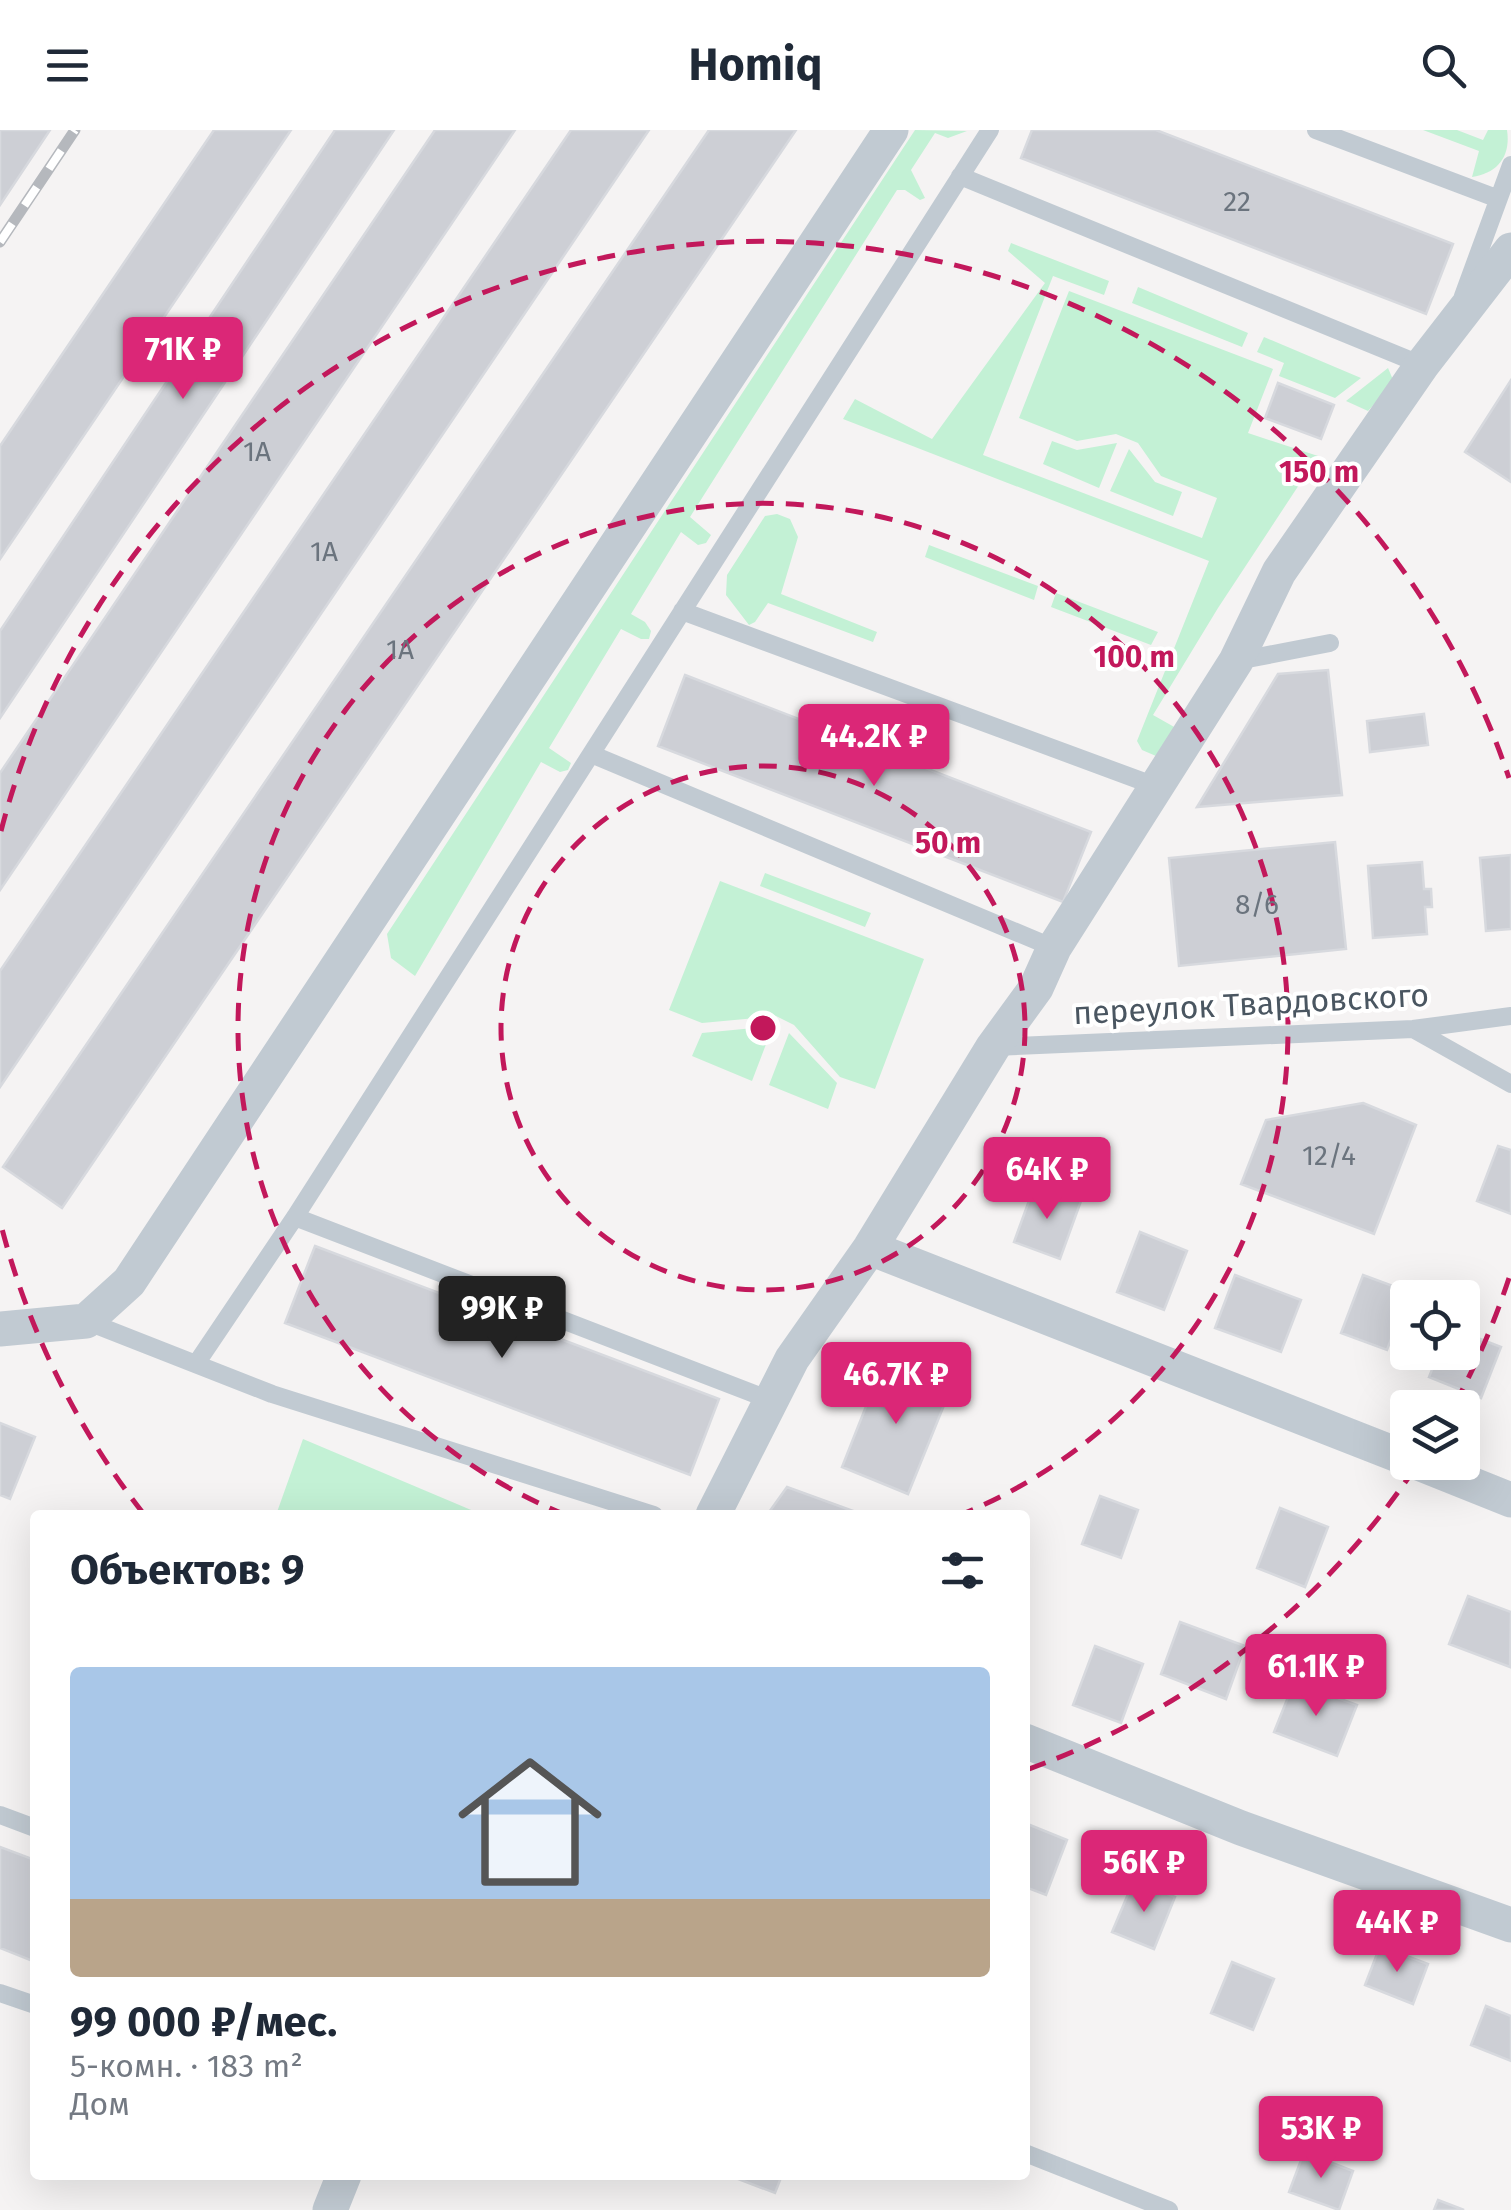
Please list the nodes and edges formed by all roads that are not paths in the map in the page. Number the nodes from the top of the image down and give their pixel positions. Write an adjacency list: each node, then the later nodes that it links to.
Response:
1 (890, 130): 22 (street)
2 (990, 130): 5 (lane)
3 (1316, 130): 6 (lane)
4 (1511, 165): 6 (lane)
5 (960, 176): 9 (lane); 10 (lane)
6 (1496, 198): 8 (lane)
7 (1511, 250): 8 (street)
8 (1454, 320): 9 (street)
9 (1422, 364): 12 (street)
10 (682, 611): 13 (lane); 14 (lane)
11 (1330, 643): 12 (lane)
12 (1236, 661): 14 (street)
13 (590, 754): 15 (lane); 20 (lane)
14 (1158, 787): 15 (street)
15 (1054, 948): 18 (street)
16 (1511, 1016): 17 (lane, переулок Твардовского)
17 (1413, 1028): 18 (lane, переулок Твардовского); 19 (lane)
18 (994, 1047): 21 (street)
19 (1511, 1084)
20 (294, 1217): 24 (lane); 25 (lane)
21 (870, 1248): 25 (street); 26 (street)
22 (86, 1321): 23 (street); 24 (lane)
23 (0, 1328)
24 (196, 1364): 29 (lane)
25 (773, 1401): 30 (street)
26 (1390, 1452)
27 (1461, 1480): 28 (street)
28 (1511, 1500)
29 (638, 1510)
30 (716, 1510)
31 (1030, 1743): 34 (street)
32 (0, 1815): 33 (lane)
33 (30, 1826)
34 (1511, 1925)
35 (0, 1993): 36 (lane)
36 (30, 2003)
37 (1030, 2154): 40 (lane)
38 (342, 2180): 39 (street)
39 (330, 2210)
40 (1169, 2210)

